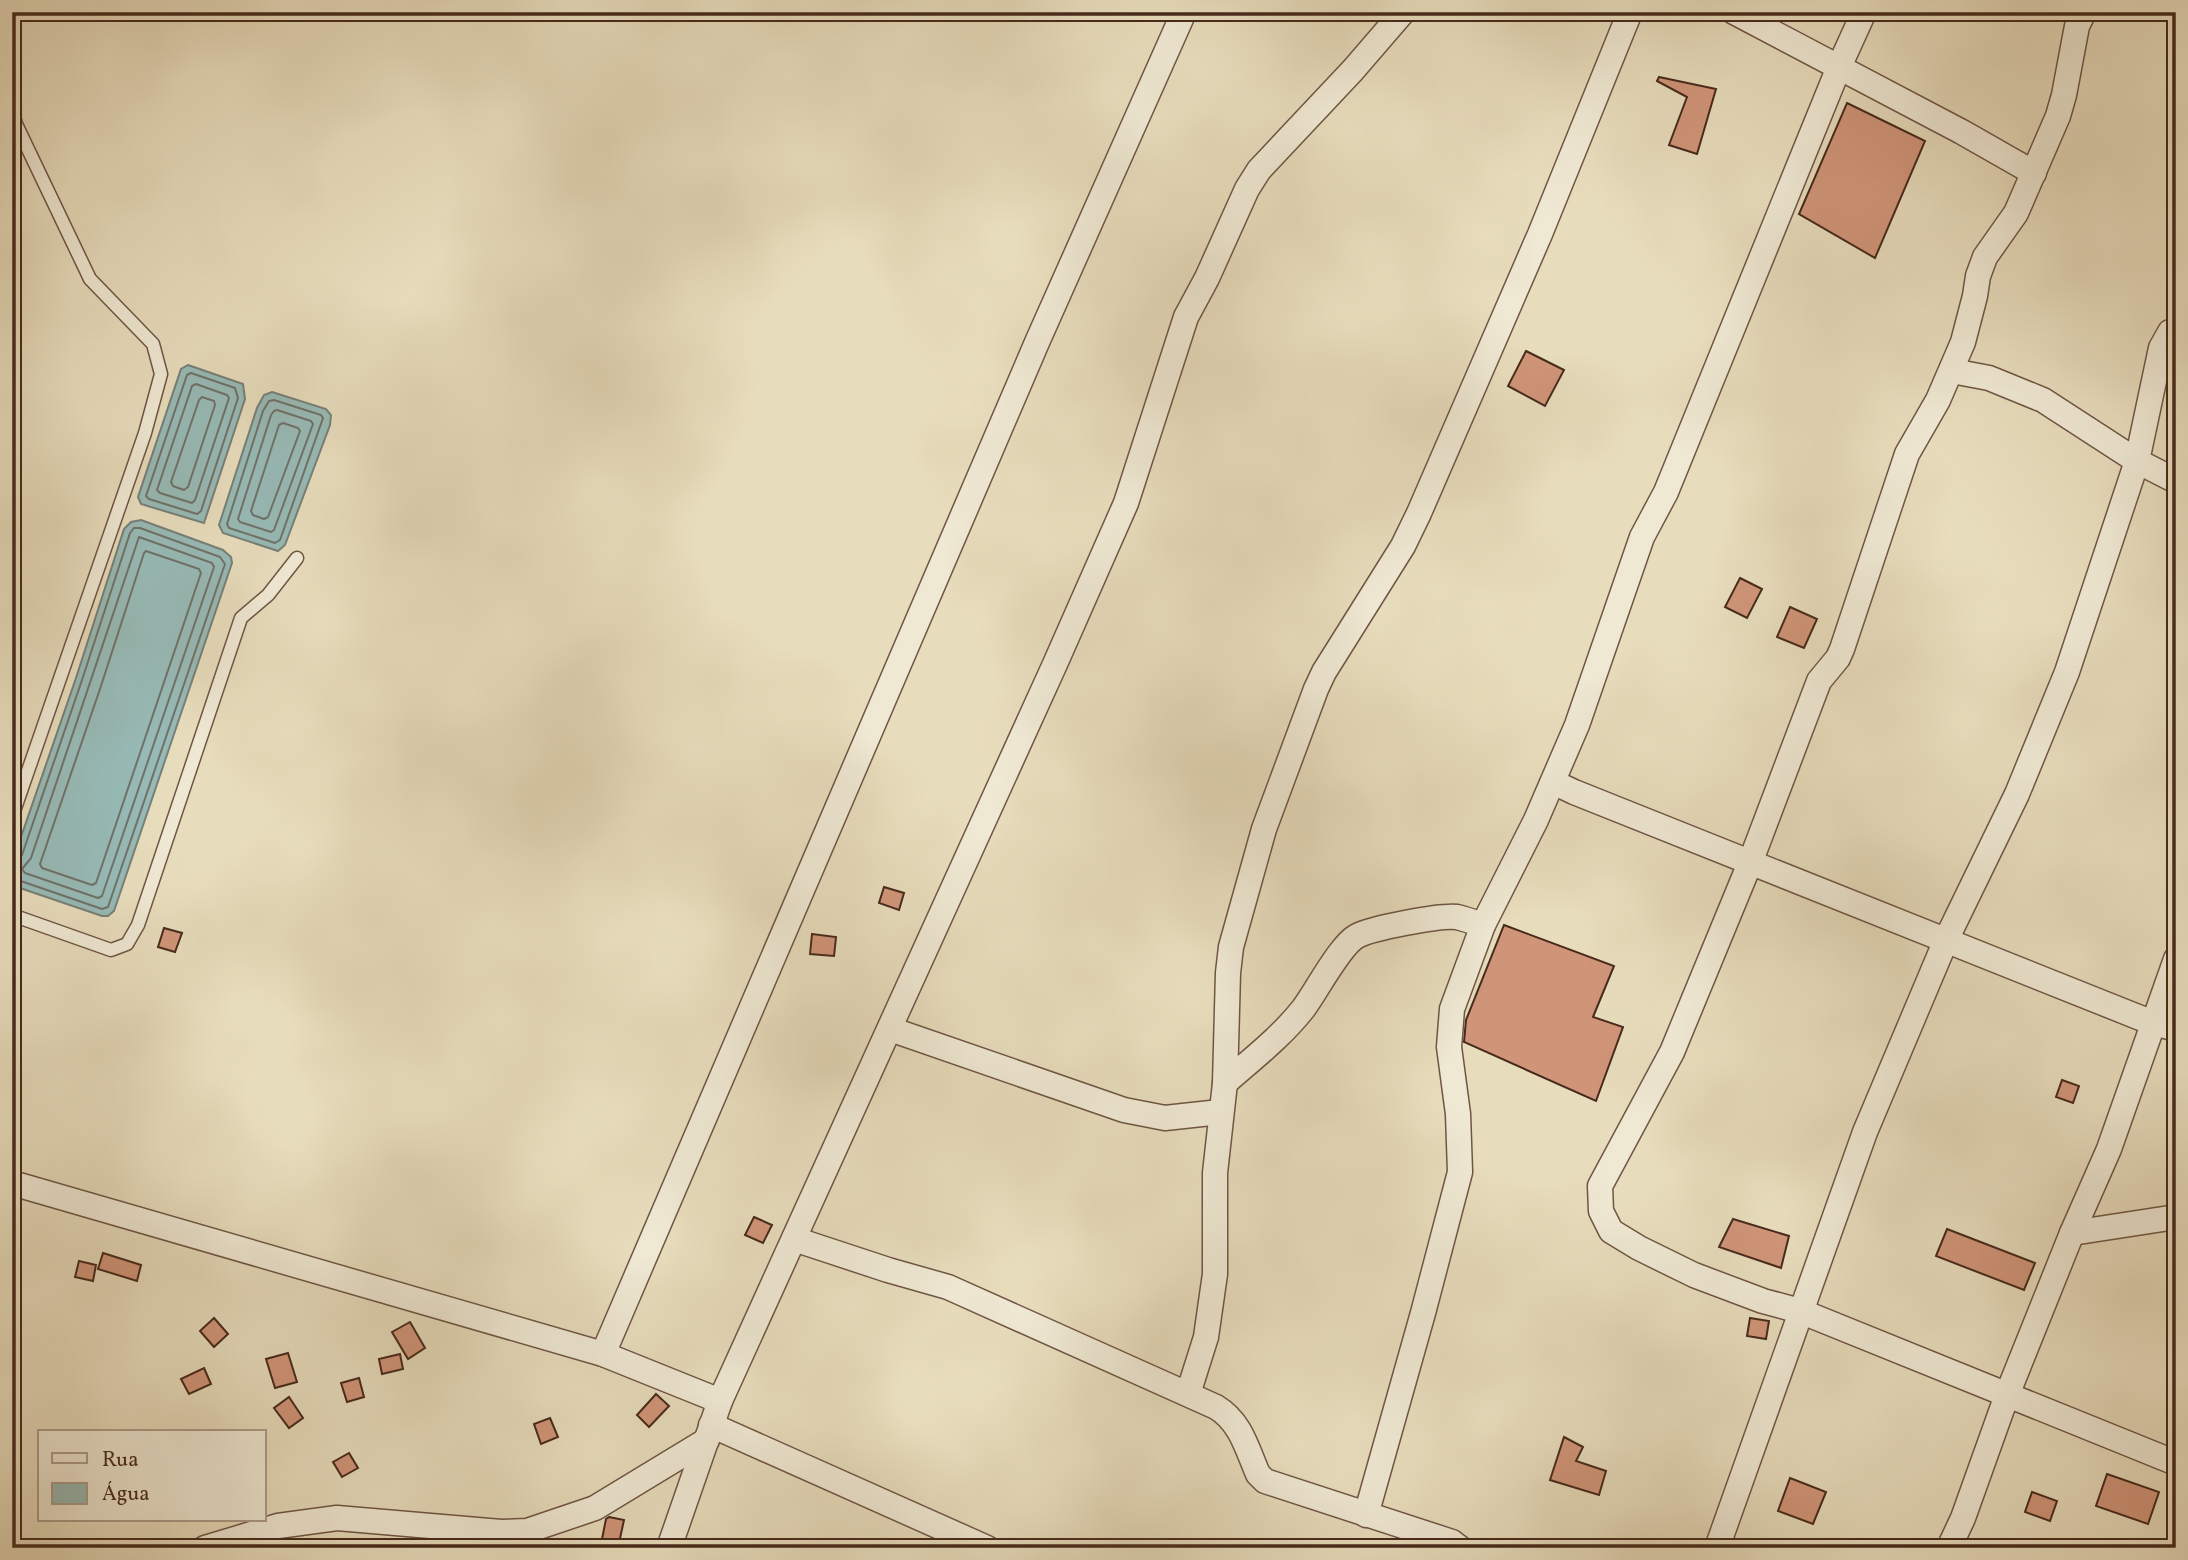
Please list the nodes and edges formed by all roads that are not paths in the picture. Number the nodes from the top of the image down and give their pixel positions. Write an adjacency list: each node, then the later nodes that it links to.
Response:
1 (1184, 12): 31 (street)
2 (1403, 12): 23 (street)
3 (1630, 12): 24 (street)
4 (1734, 12): 7 (street)
5 (1864, 12): 7 (street)
6 (2084, 12): 9 (street)
7 (1839, 66): 9 (street); 15 (street)
8 (12, 110): 16 (lane)
9 (2034, 173): 11 (street)
10 (2176, 330): 12 (street)
11 (1952, 371): 12 (street); 17 (street)
12 (2137, 461): 13 (street); 20 (street)
13 (2176, 481)
14 (297, 558): 18 (lane)
15 (1553, 782): 17 (street); 19 (street)
16 (12, 817)
17 (1750, 863): 20 (street); 30 (street)
18 (12, 915)
19 (1483, 925): 24 (street); 37 (street)
20 (1946, 940): 22 (street); 30 (street)
21 (2176, 959): 22 (street)
22 (2164, 1026): 28 (street)
23 (890, 1029): 25 (street); 29 (street)
24 (1225, 1083): 25 (street)
25 (1220, 1112): 32 (street)
26 (12, 1183): 31 (street)
27 (2176, 1217): 28 (street)
28 (2072, 1233): 33 (street)
29 (794, 1239): 32 (street); 34 (street)
30 (1800, 1311): 33 (street); 42 (street)
31 (603, 1354): 34 (street)
32 (1188, 1394): 37 (street)
33 (2007, 1395): 36 (street); 43 (street)
34 (720, 1401): 35 (street)
35 (709, 1432): 38 (street); 39 (street); 40 (street)
36 (2176, 1463)
37 (1366, 1515): 41 (street)
38 (205, 1548)
39 (669, 1548)
40 (987, 1548)
41 (1460, 1548)
42 (1717, 1548)
43 (1949, 1548)

